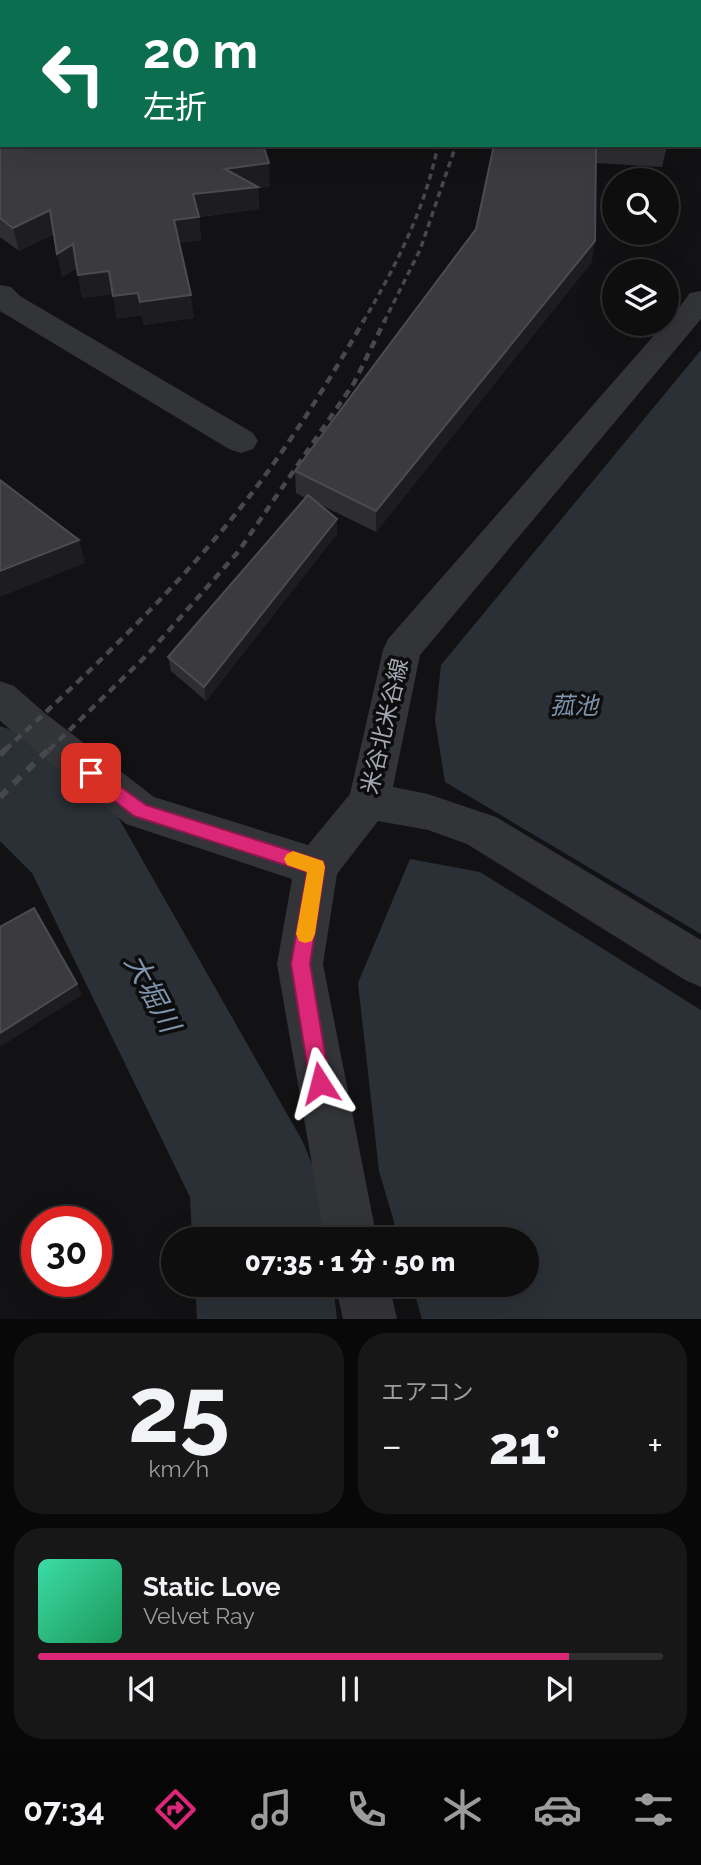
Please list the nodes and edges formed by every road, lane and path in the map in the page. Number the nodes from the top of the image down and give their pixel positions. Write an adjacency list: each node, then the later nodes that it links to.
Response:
1 (0, 294): 3 (street)
2 (701, 300): 5 (street, 米谷北米谷線)
3 (240, 442)
4 (0, 697): 6 (street)
5 (369, 801): 6 (street, 米谷北米谷線); 7 (street)
6 (316, 867): 8 (street, 米谷北米谷線)
7 (701, 965)
8 (349, 1227)
9 (365, 1297): 10 (street)
10 (370, 1319)

